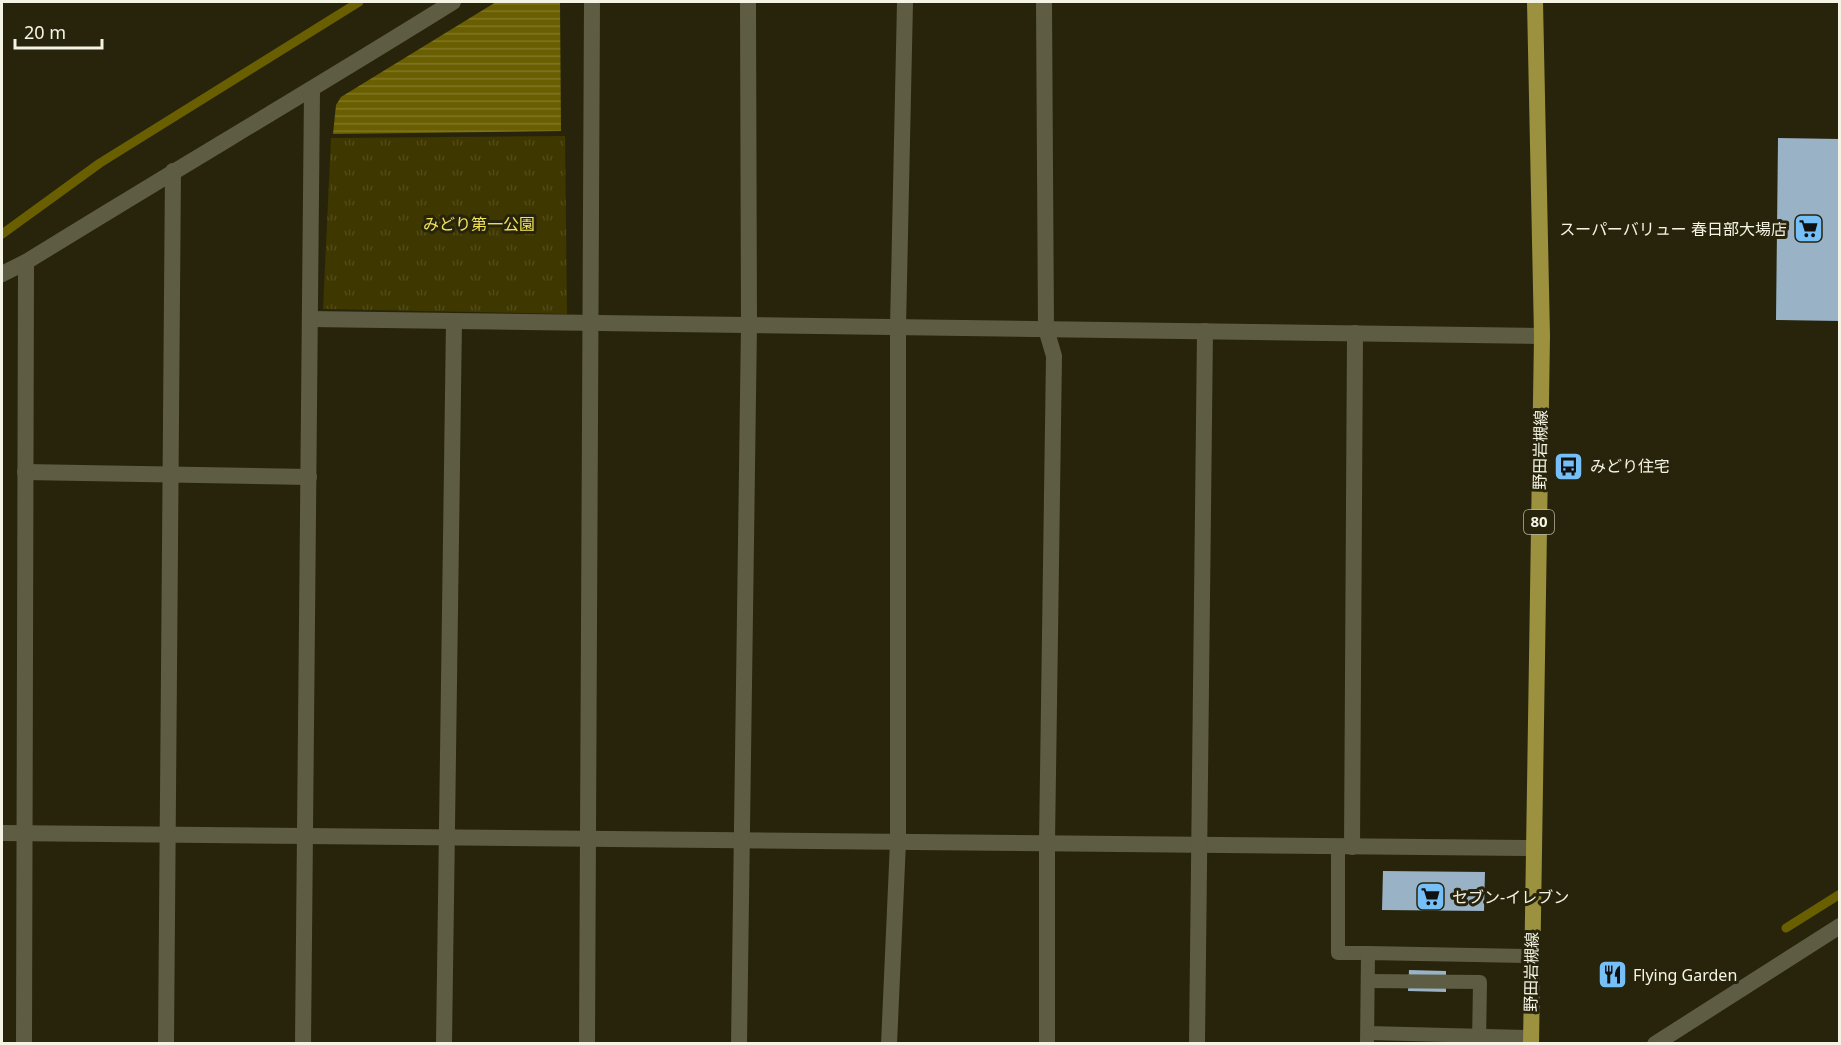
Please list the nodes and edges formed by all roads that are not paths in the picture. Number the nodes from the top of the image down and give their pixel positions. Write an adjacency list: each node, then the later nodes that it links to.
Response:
1 (453, 2): 7 (street)
2 (592, 2): 13 (street)
3 (748, 2): 14 (street)
4 (905, 2): 15 (street)
5 (1044, 2): 16 (street)
6 (1535, 2): 19 (main road, 野田岩槻線 / 80)
7 (312, 90): 8 (street); 11 (street)
8 (173, 171): 9 (street); 21 (street)
9 (26, 262): 10 (street); 20 (street)
10 (2, 274)
11 (310, 319): 12 (street); 22 (street)
12 (454, 321): 13 (street); 27 (street)
13 (590, 323): 14 (street); 28 (street)
14 (749, 325): 15 (street); 29 (street)
15 (898, 327): 16 (street); 30 (street)
16 (1046, 329): 17 (street); 31 (street)
17 (1205, 331): 18 (street); 32 (street)
18 (1355, 333): 19 (street); 33 (street)
19 (1542, 336): 34 (main road, 野田岩槻線 / 80)
20 (25, 472): 21 (street); 24 (street)
21 (171, 474): 22 (street); 25 (street)
22 (309, 477): 26 (street)
23 (2, 833): 24 (street)
24 (24, 834): 25 (street); 42 (street)
25 (168, 835): 26 (street); 43 (street)
26 (305, 836): 27 (street); 44 (street)
27 (446, 837): 28 (street); 45 (street)
28 (588, 839): 29 (street); 46 (street)
29 (743, 840): 30 (street); 47 (street)
30 (898, 842): 31 (street); 48 (street)
31 (1047, 843): 32 (street); 49 (street)
32 (1198, 845): 33 (street); 50 (street)
33 (1345, 846): 34 (street); 36 (lane)
34 (1533, 848): 37 (main road, 野田岩槻線 / 80)
35 (1839, 926): 51 (street)
36 (1368, 953): 37 (lane); 38 (lane)
37 (1532, 956): 41 (main road, 野田岩槻線 / 80)
38 (1368, 981): 39 (lane); 40 (lane)
39 (1367, 1038): 40 (lane)
40 (1479, 1040): 41 (lane)
41 (1531, 1040)
42 (24, 1044)
43 (166, 1044)
44 (303, 1044)
45 (444, 1044)
46 (587, 1044)
47 (739, 1044)
48 (889, 1044)
49 (1047, 1044)
50 (1197, 1044)
51 (1655, 1044)

